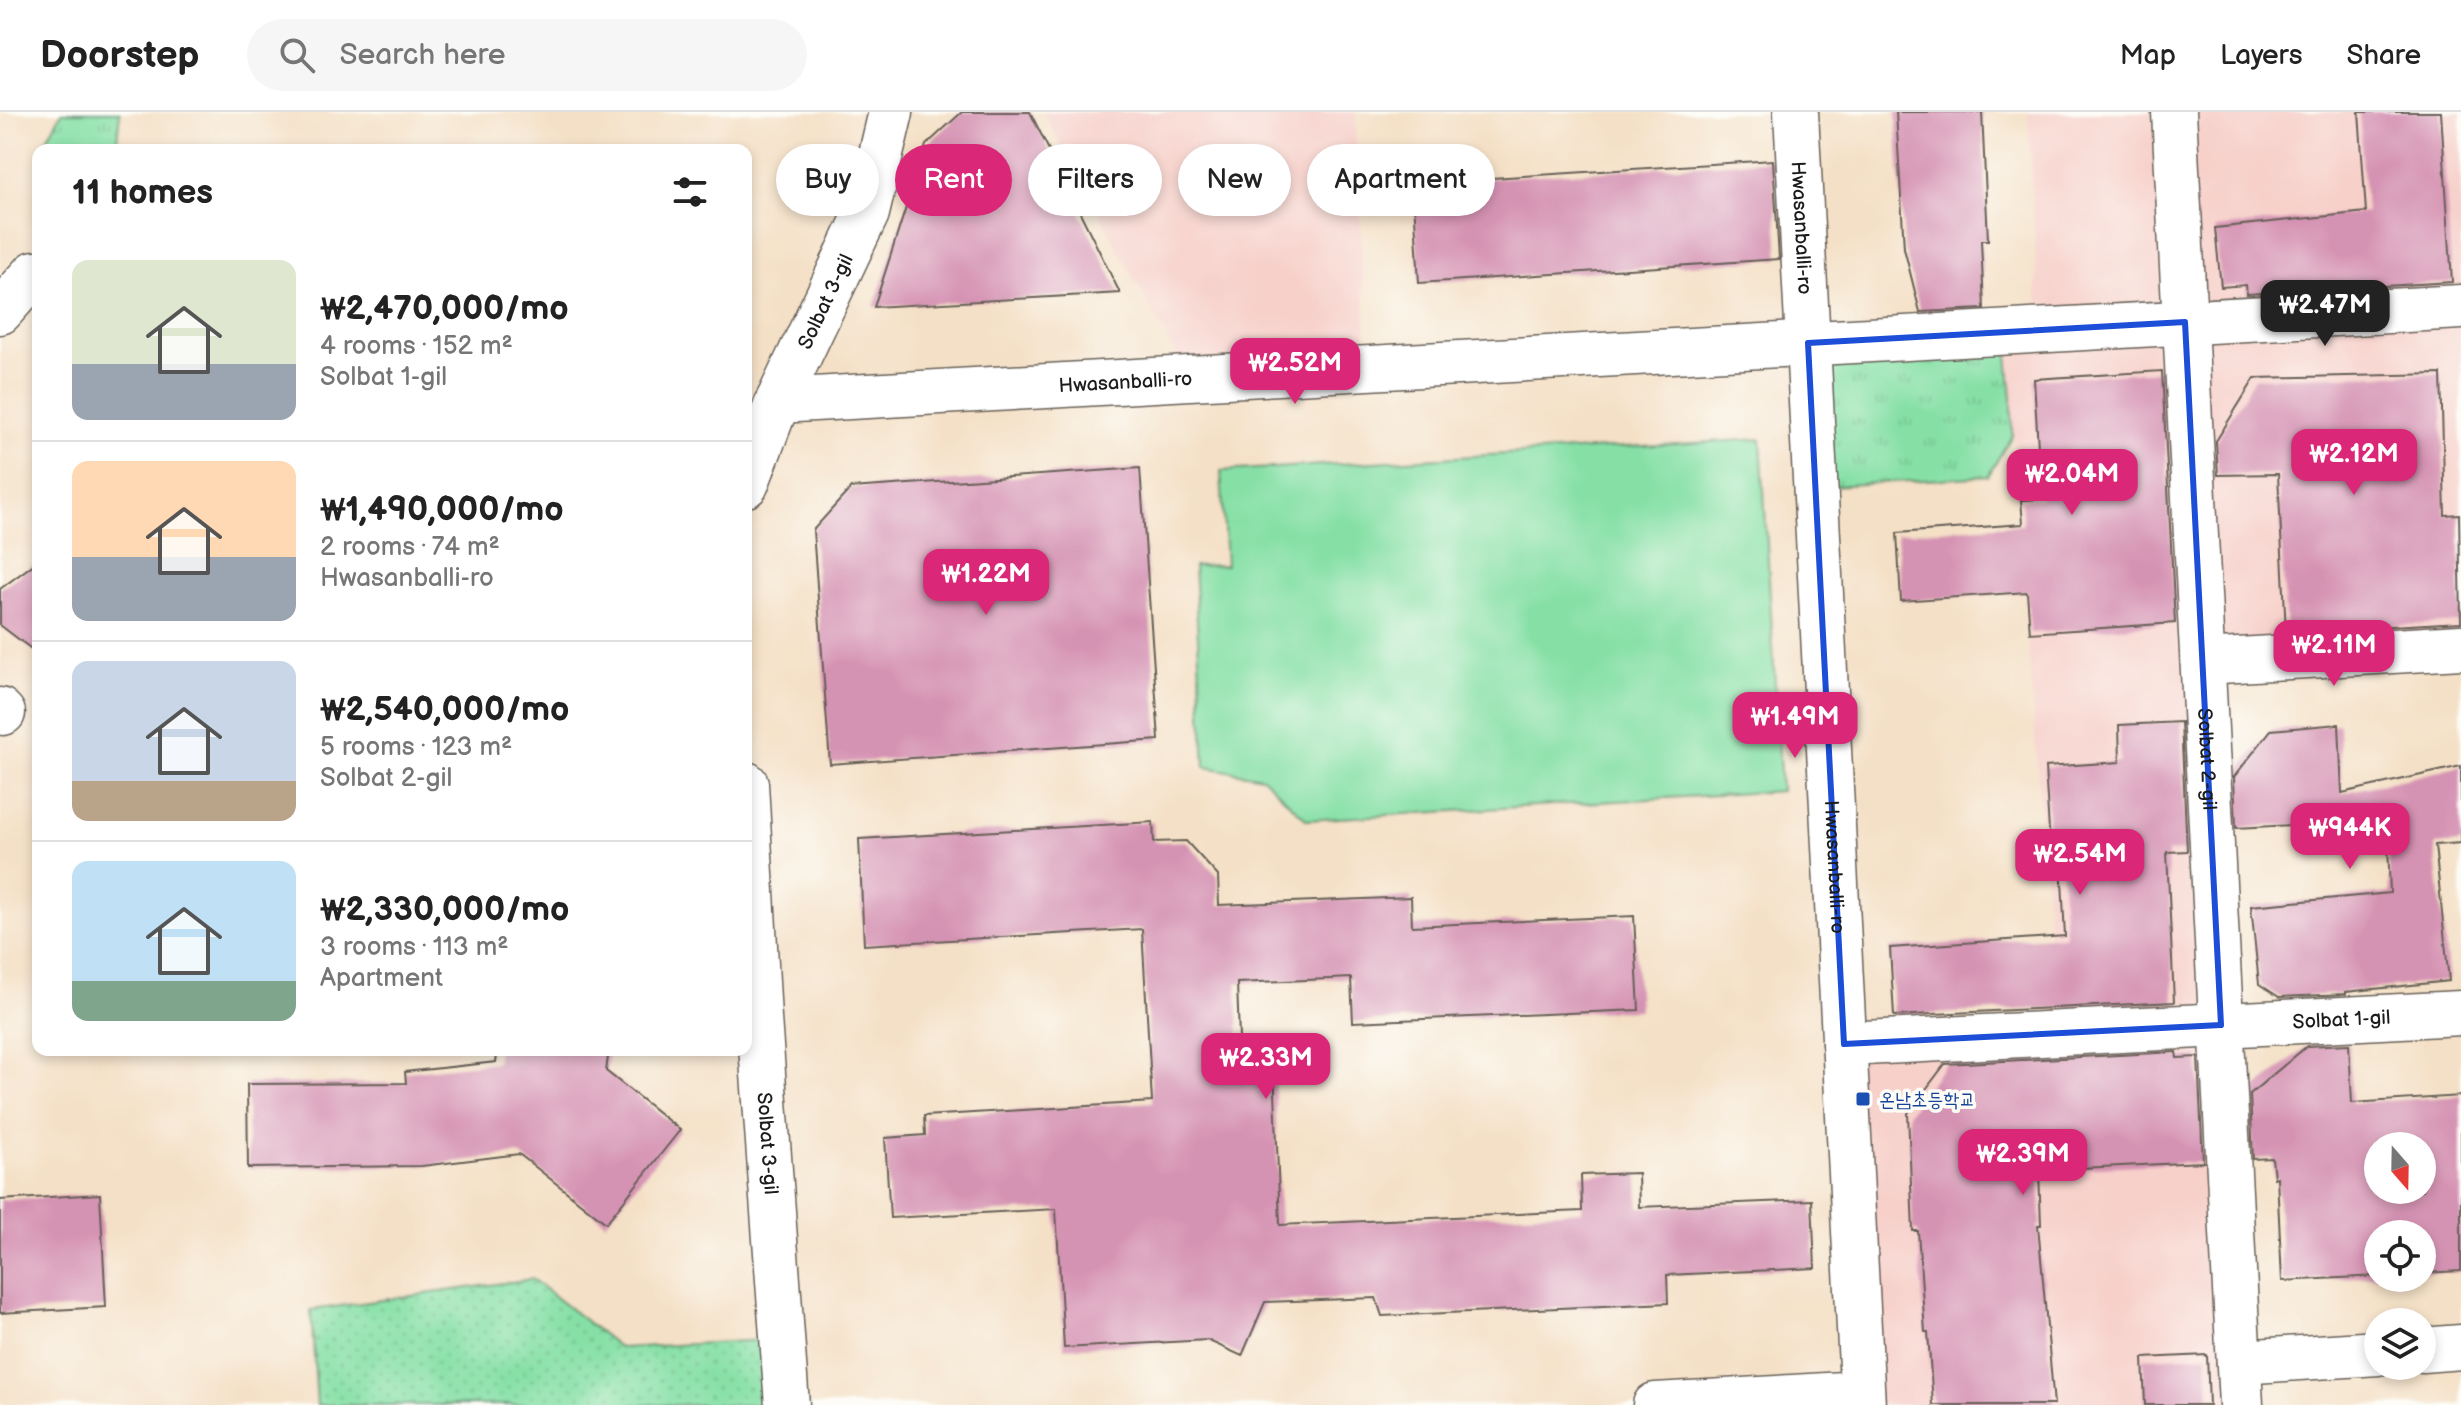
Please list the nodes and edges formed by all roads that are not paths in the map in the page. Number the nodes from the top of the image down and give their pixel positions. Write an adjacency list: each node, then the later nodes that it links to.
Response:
1 (891, 112): 9 (street, Solbat 3-gil)
2 (1796, 112): 8 (street, Hwasanballi-ro)
3 (2174, 112): 7 (street, Solbat 2-gil)
4 (32, 276): 6 (street)
5 (2461, 307): 7 (street)
6 (0, 312)
7 (2185, 322): 8 (street); 12 (street, Solbat 2-gil)
8 (1808, 343): 9 (street, Hwasanballi-ro); 16 (street, Hwasanballi-ro)
9 (778, 401): 10 (street, Solbat 3-gil)
10 (752, 469)
11 (2461, 647): 12 (street)
12 (2203, 662): 15 (street, Solbat 2-gil)
13 (752, 891): 22 (street, Solbat 3-gil)
14 (2461, 1013): 15 (street, Solbat 1-gil)
15 (2221, 1025): 16 (street, Solbat 1-gil); 20 (street, Solbat 2-gil)
16 (1844, 1044): 21 (street, Hwasanballi-ro)
17 (2461, 1347): 18 (street)
18 (2436, 1349)
19 (2364, 1354): 20 (street)
20 (2239, 1362): 24 (street, Solbat 2-gil)
21 (1862, 1399): 23 (street, Hwasanballi-ro)
22 (787, 1405)
23 (1655, 1405)
24 (2241, 1405)

